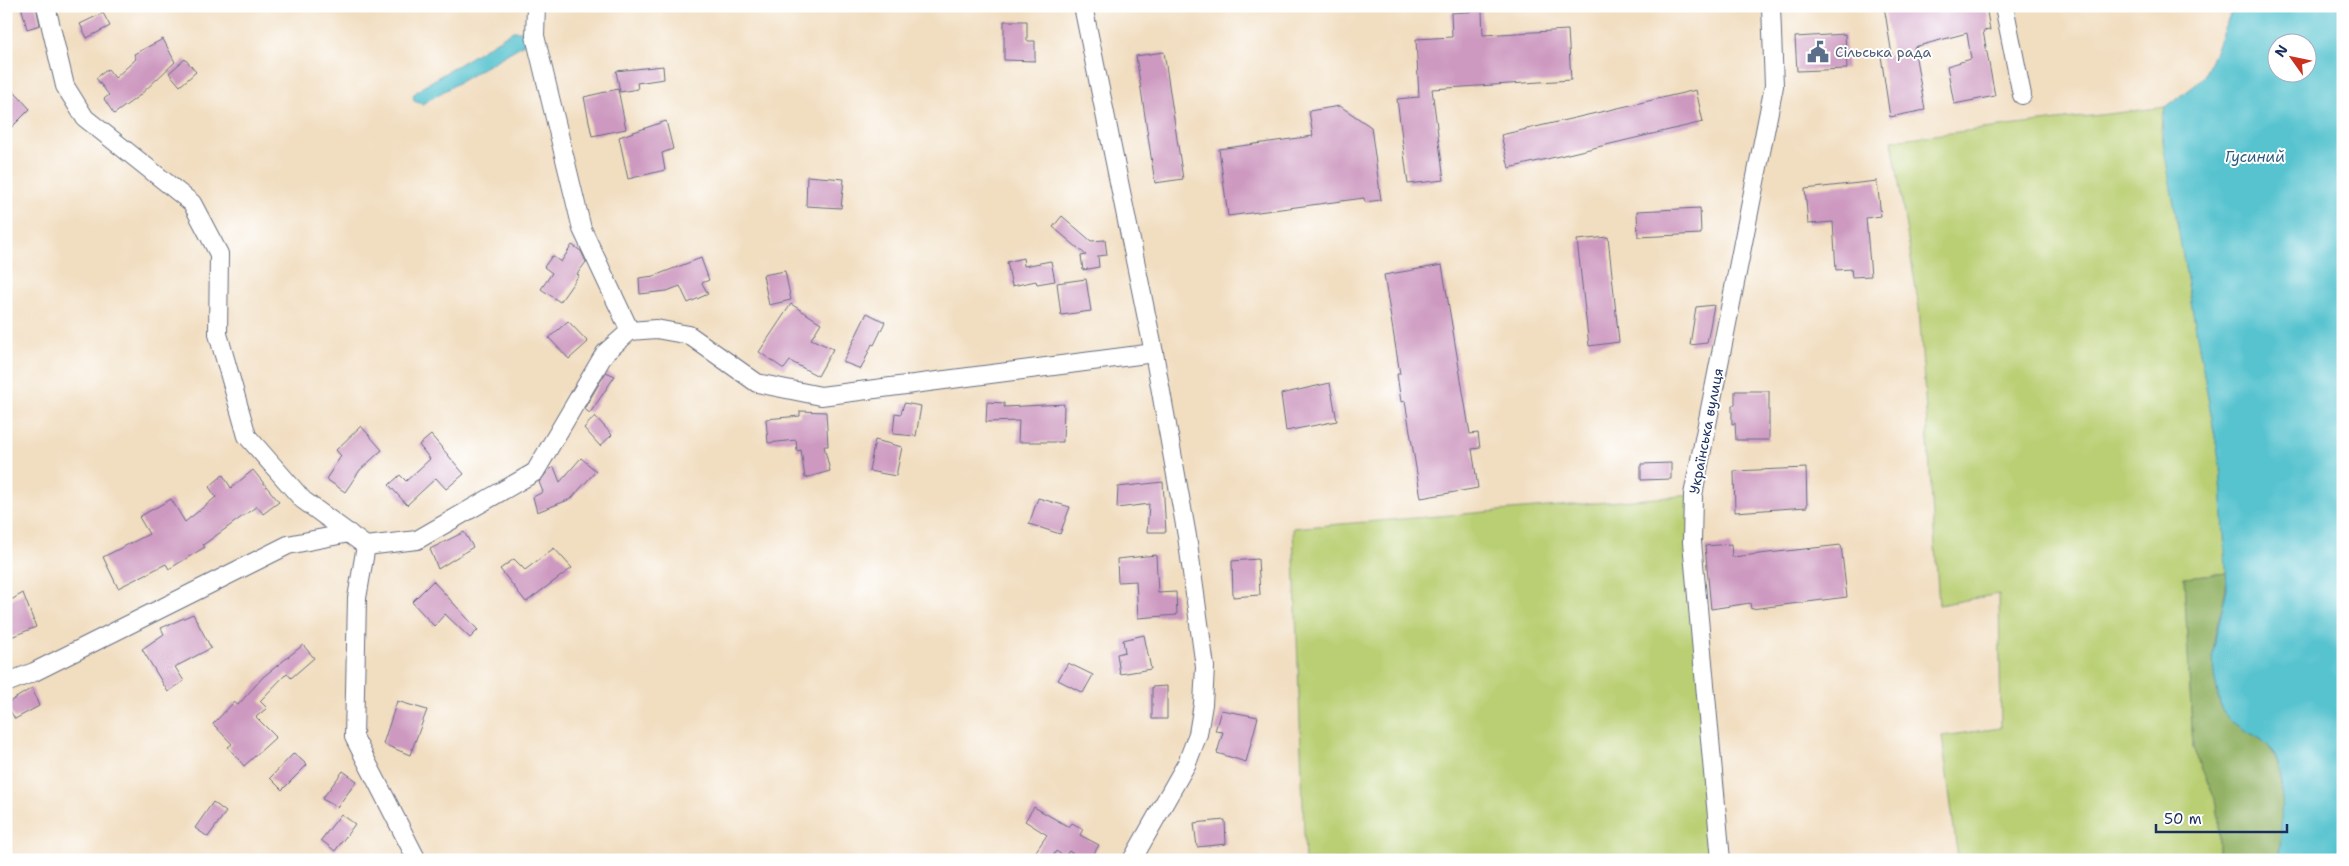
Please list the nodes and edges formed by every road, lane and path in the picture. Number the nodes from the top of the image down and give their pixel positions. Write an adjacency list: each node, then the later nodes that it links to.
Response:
1 (46, 6): 9 (street)
2 (536, 6): 7 (street)
3 (1083, 6): 8 (street)
4 (1771, 6): 14 (street, Українська вулиця)
5 (2004, 6): 6 (street)
6 (2022, 95)
7 (630, 331): 8 (street); 10 (street)
8 (1154, 353): 13 (street)
9 (349, 533): 10 (street); 11 (street)
10 (366, 546): 12 (street)
11 (6, 683)
12 (417, 860)
13 (1132, 860)
14 (1722, 860)

